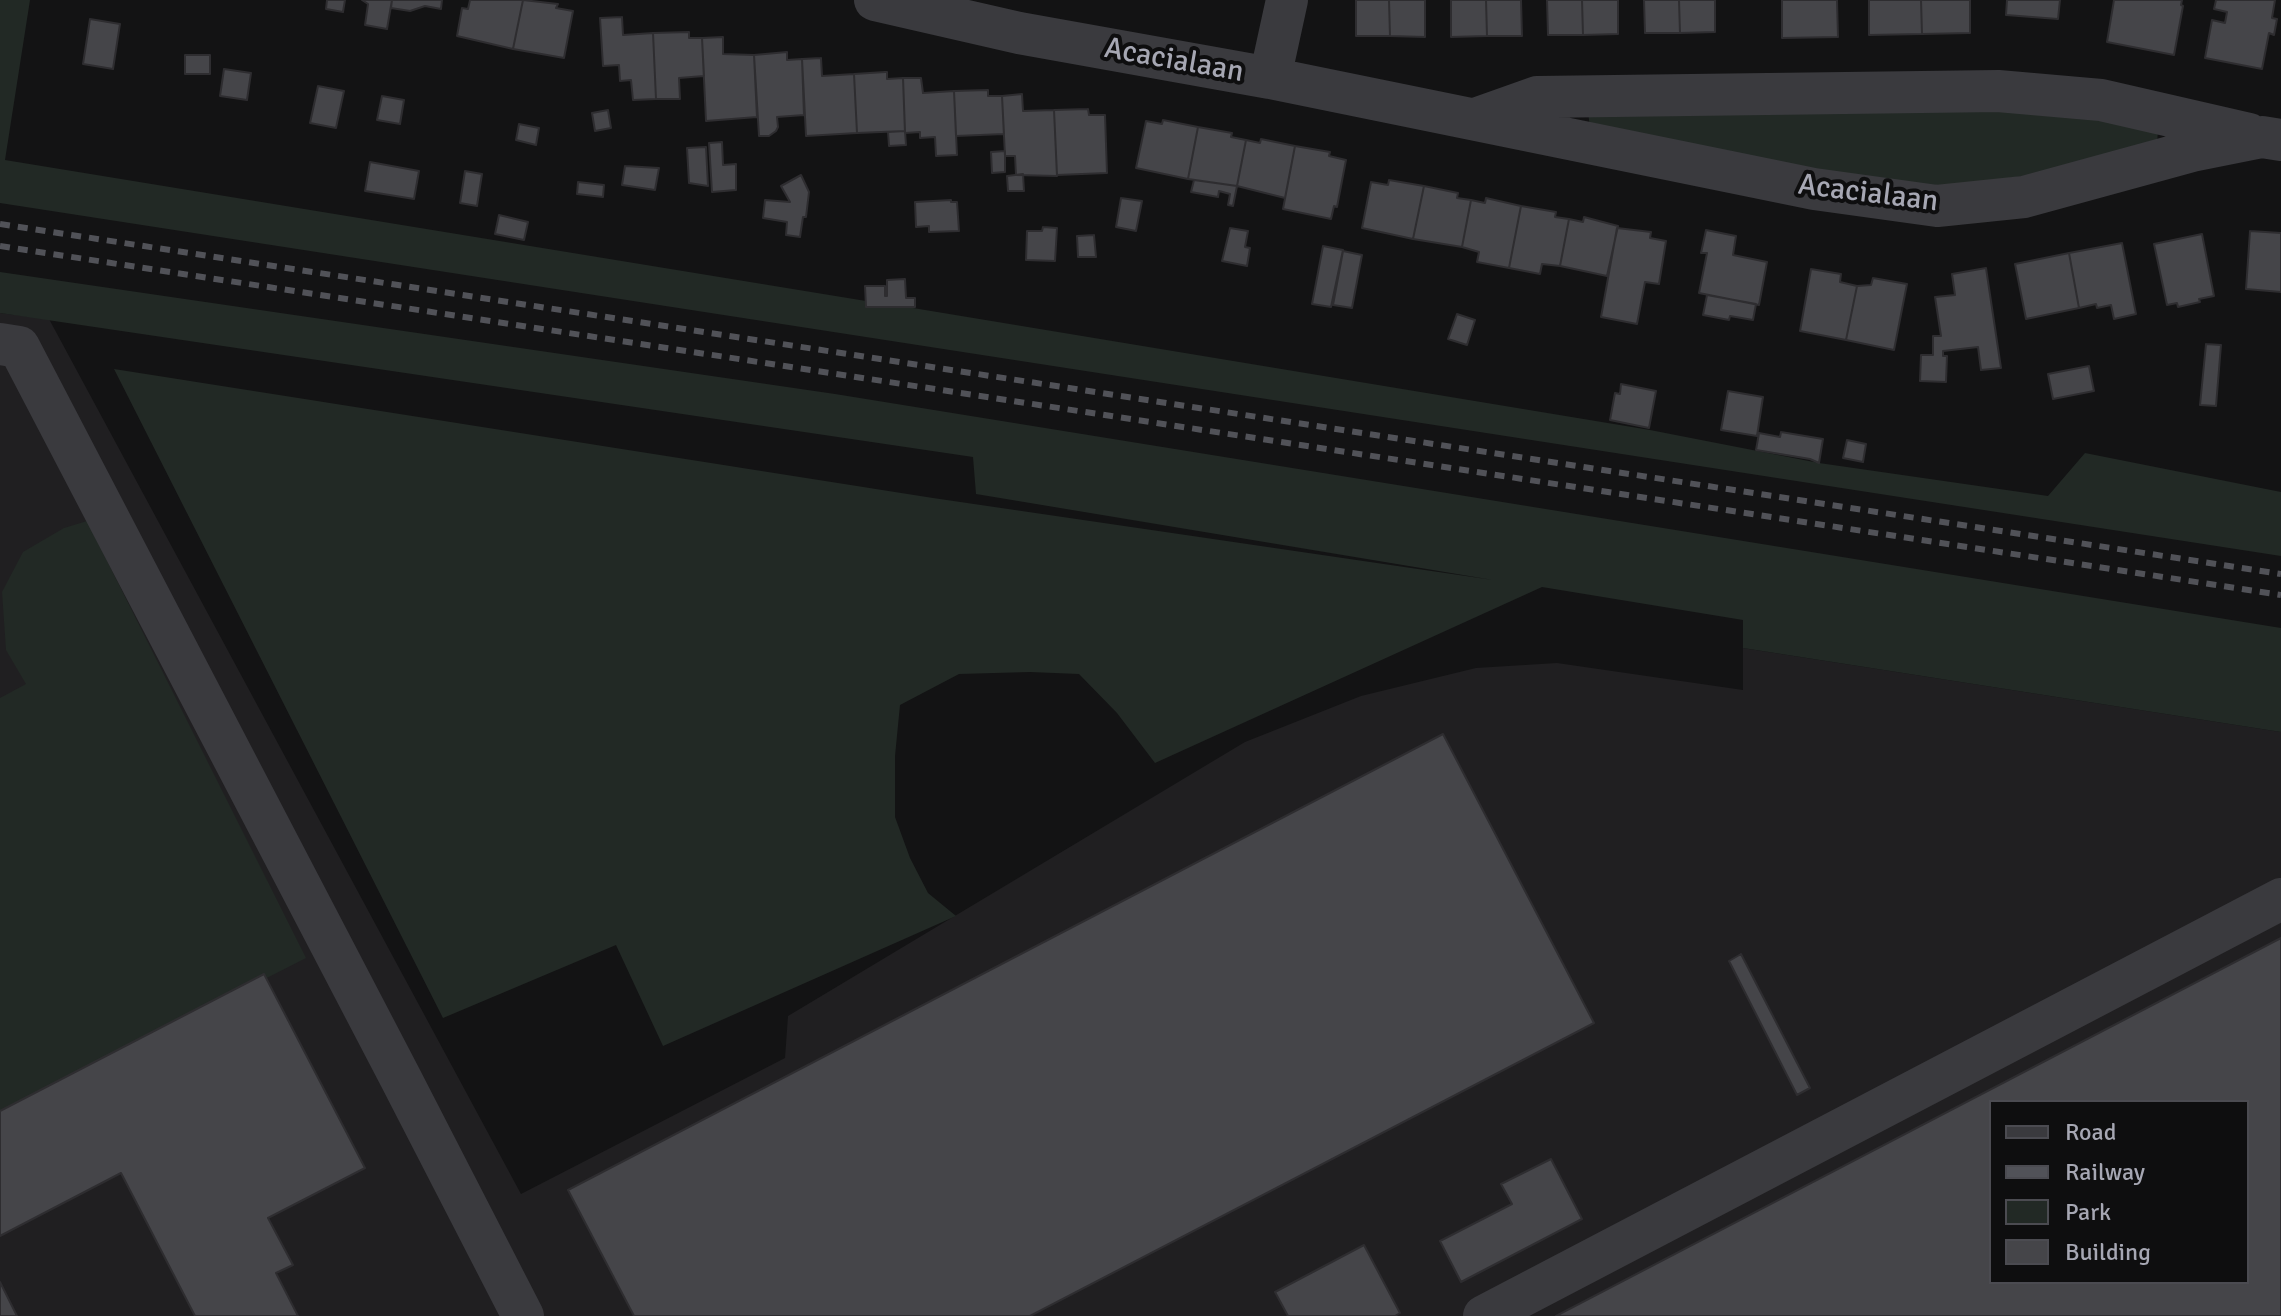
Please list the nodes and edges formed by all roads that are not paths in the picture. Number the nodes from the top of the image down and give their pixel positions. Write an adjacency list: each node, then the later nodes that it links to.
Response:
1 (875, 0): 3 (street, Acacialaan)
2 (1287, 0): 3 (street)
3 (1270, 78): 4 (street, Acacialaan)
4 (1473, 119): 5 (street, Acacialaan); 5 (street, Acacialaan)
5 (2272, 138)
6 (0, 344): 8 (street)
7 (2281, 899): 9 (street)
8 (523, 1316)
9 (1484, 1316)

